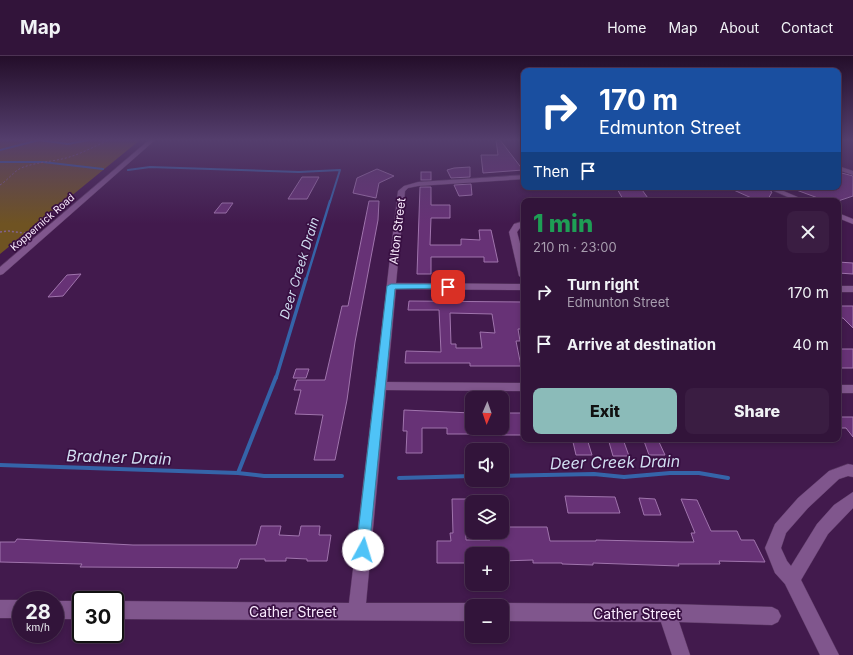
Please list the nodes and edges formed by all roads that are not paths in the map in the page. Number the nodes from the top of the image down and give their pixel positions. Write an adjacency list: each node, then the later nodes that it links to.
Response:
1 (120, 168): 11 (street, Koppernick Road)
2 (841, 169): 3 (street)
3 (853, 173)
4 (521, 177): 12 (street, Alton Street)
5 (775, 190): 6 (street)
6 (795, 198)
7 (841, 217): 8 (street)
8 (853, 222)
9 (521, 224): 10 (street)
10 (521, 263)
11 (0, 272)
12 (391, 286): 13 (street); 16 (street, Alton Street)
13 (521, 287)
14 (841, 289): 15 (street)
15 (853, 289)
16 (380, 386): 17 (street); 26 (street, Alton Street)
17 (521, 387)
18 (841, 389): 19 (street)
19 (853, 389)
20 (853, 470): 22 (street)
21 (853, 499): 22 (street)
22 (791, 578): 32 (street)
23 (0, 609): 24 (street)
24 (12, 610)
25 (124, 610): 26 (street, Cather Street)
26 (357, 612): 27 (street, Cather Street)
27 (465, 612)
28 (509, 612): 29 (street, Cather Street)
29 (666, 613): 30 (street, Cather Street); 31 (street)
30 (772, 616)
31 (681, 655)
32 (830, 655)

